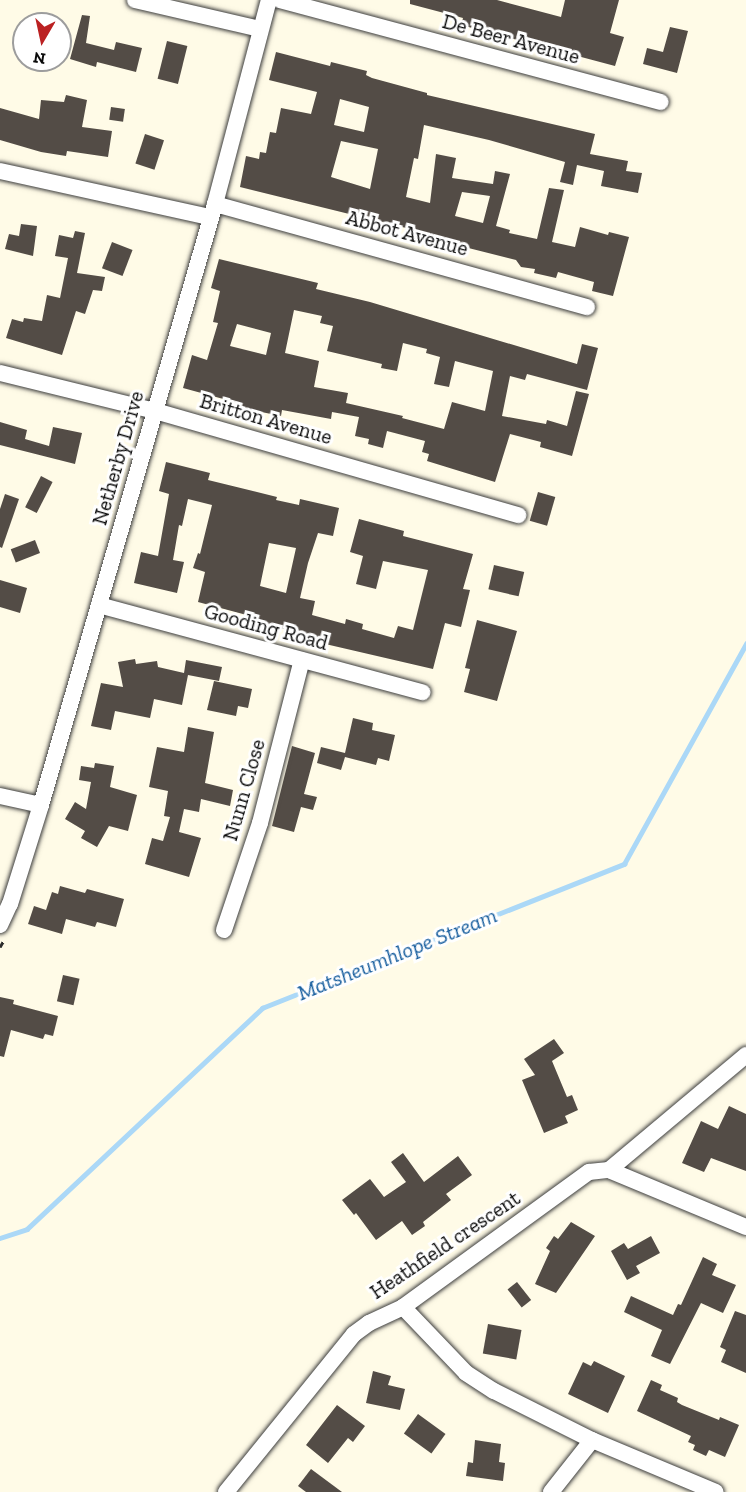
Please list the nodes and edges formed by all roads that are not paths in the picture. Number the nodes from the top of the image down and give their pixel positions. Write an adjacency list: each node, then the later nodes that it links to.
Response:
1 (135, 0): 4 (street)
2 (269, 0): 4 (street, Netherby Drive)
3 (280, 0): 5 (street, De Beer Avenue)
4 (260, 29): 7 (street, Netherby Drive)
5 (662, 102)
6 (0, 171): 7 (street, Abbot Avenue)
7 (213, 211): 8 (street, Abbot Avenue); 10 (street, Netherby Drive)
8 (587, 307)
9 (0, 373): 10 (street, Britton Avenue)
10 (155, 411): 11 (street, Britton Avenue); 12 (street, Netherby Drive)
11 (518, 514)
12 (99, 605): 13 (street, Gooding Road); 16 (street, Netherby Drive)
13 (302, 660): 14 (street, Gooding Road); 18 (street, Nunn Close)
14 (422, 692)
15 (0, 796): 16 (street)
16 (41, 806): 17 (street, Netherby Drive)
17 (0, 925)
18 (224, 930)
19 (746, 1055): 20 (street)
20 (609, 1170): 21 (street); 22 (street, Heathfield crescent)
21 (746, 1227)
22 (403, 1307): 23 (street); 24 (street, Heathfield crescent)
23 (592, 1440): 25 (street); 26 (street)
24 (226, 1492)
25 (550, 1492)
26 (716, 1492)

